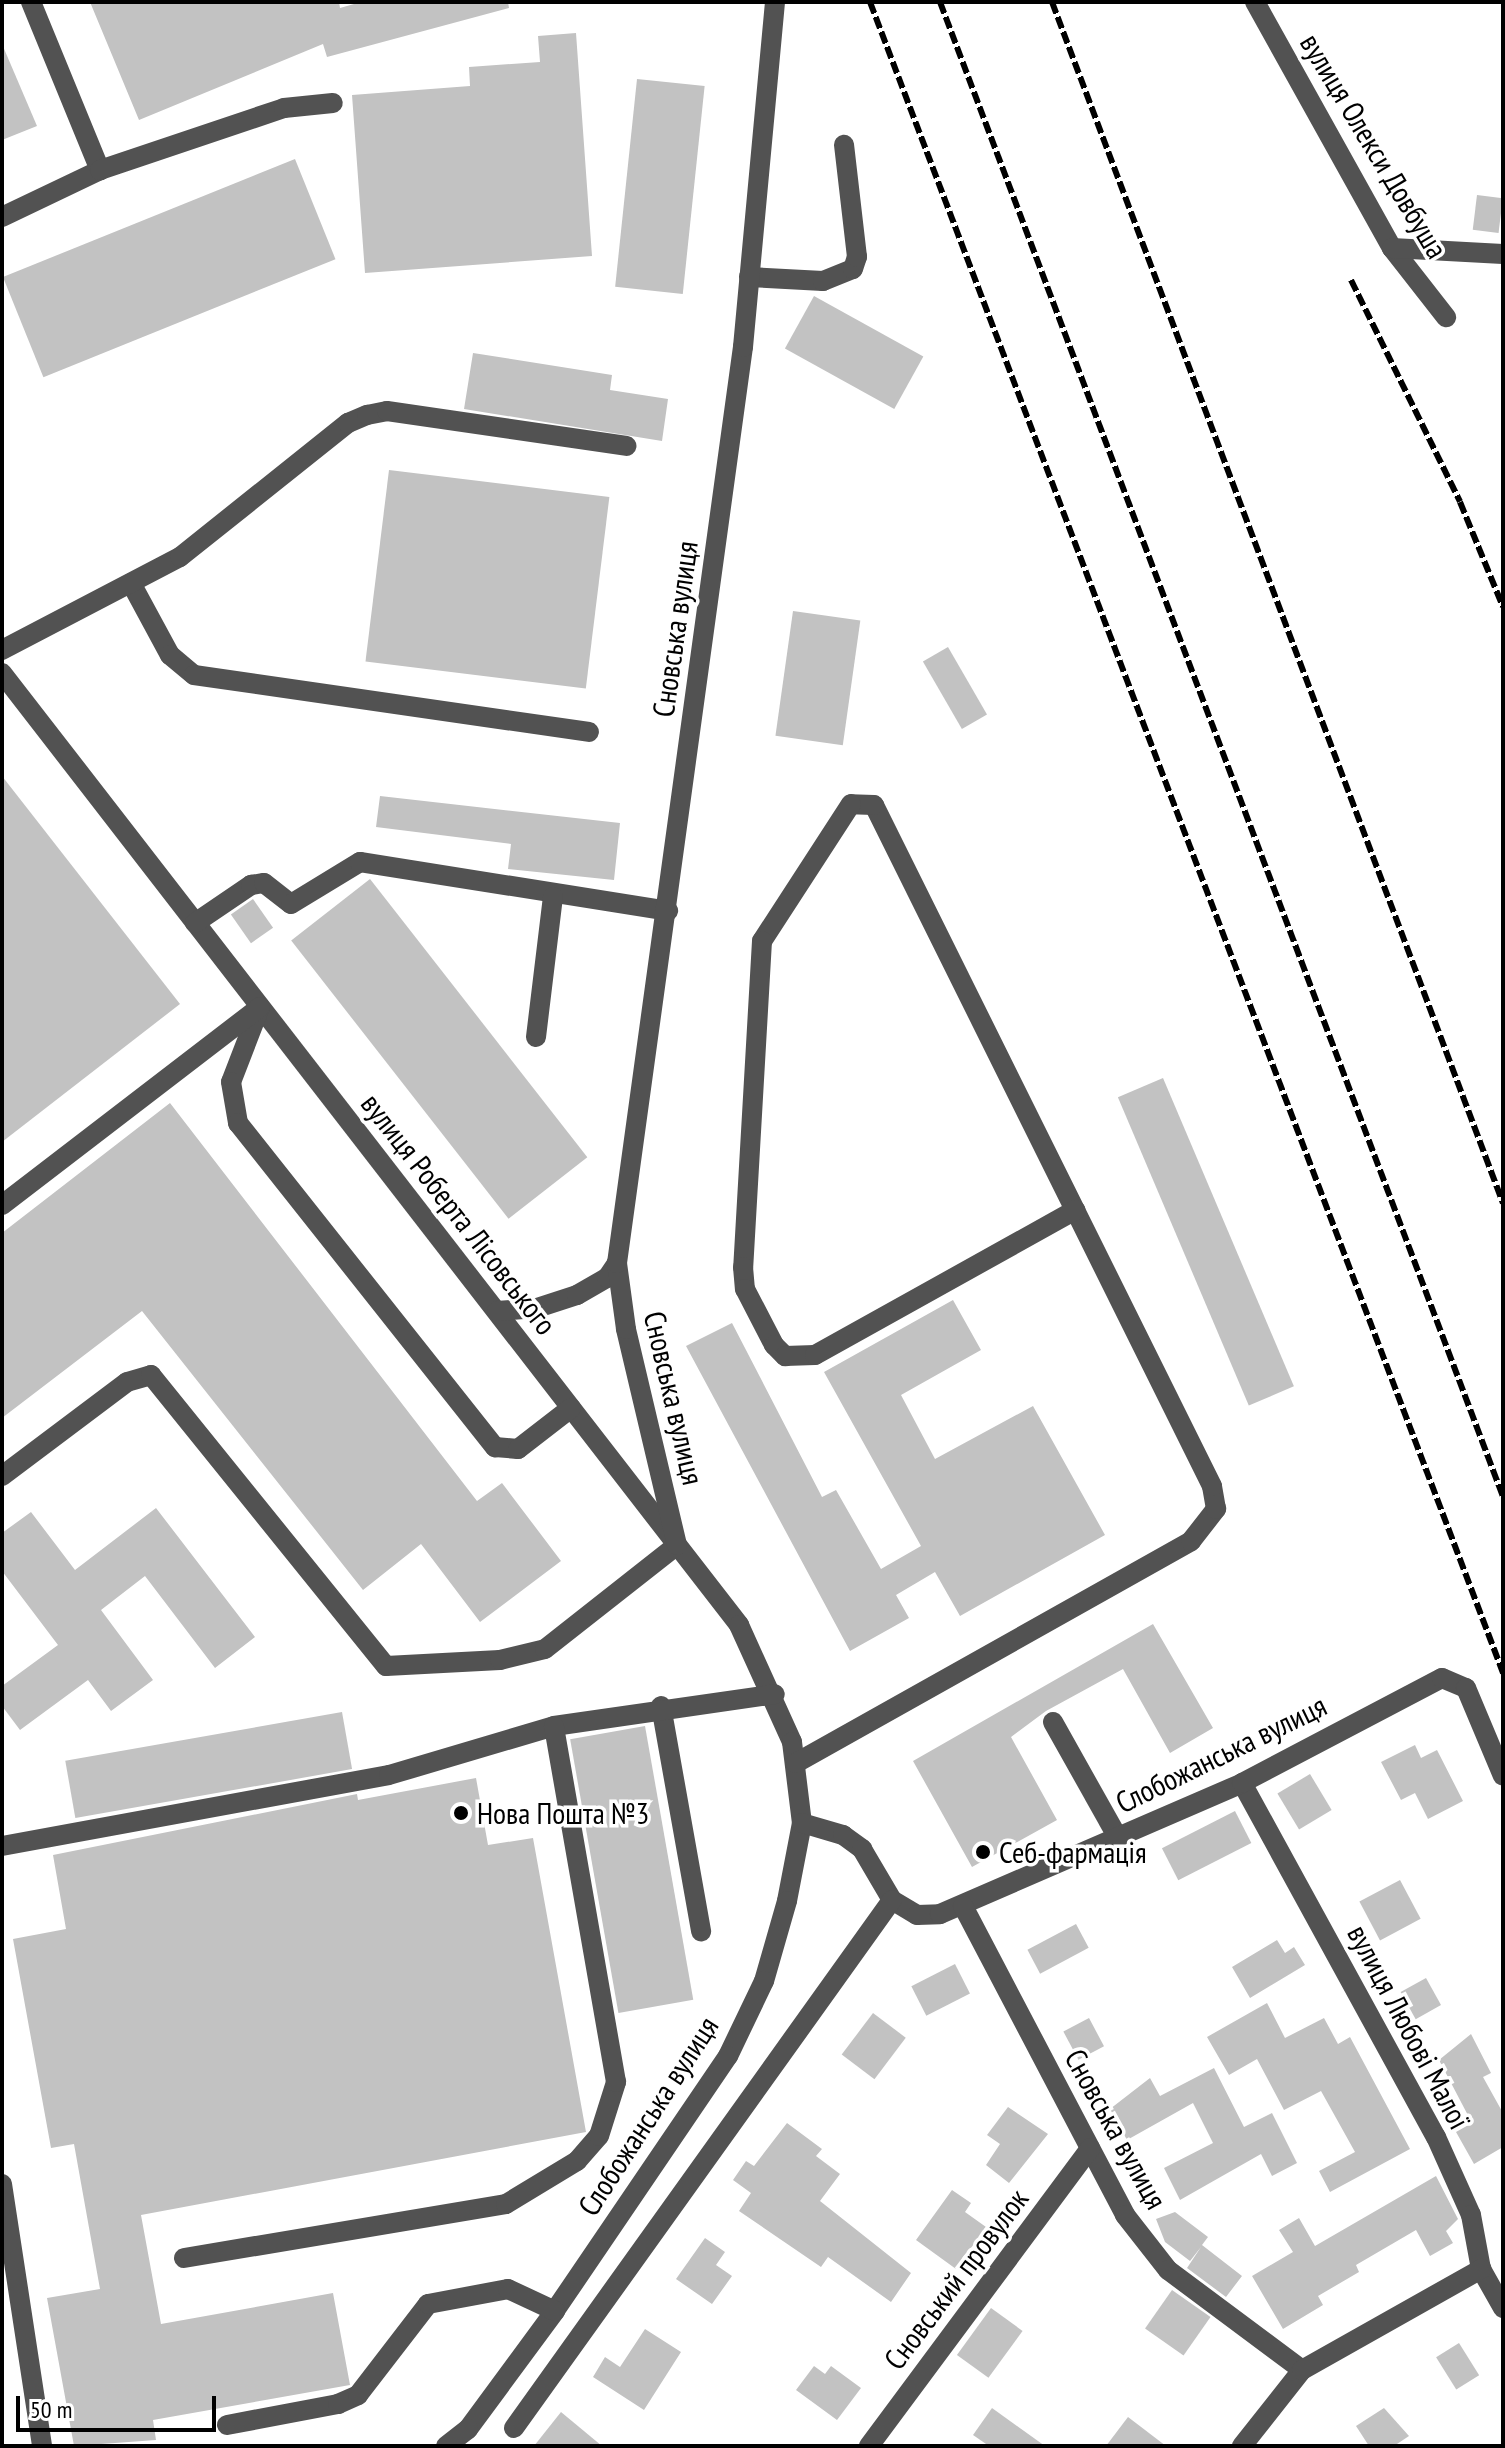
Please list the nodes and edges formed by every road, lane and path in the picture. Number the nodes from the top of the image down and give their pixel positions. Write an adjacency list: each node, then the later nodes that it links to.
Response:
1 (31, 2): 6 (street)
2 (775, 2): 10 (street, Сновська вулиця)
3 (1255, 2): 8 (street, вулиця Олекси Довбуша)
4 (333, 103): 6 (street)
5 (844, 145): 10 (street)
6 (100, 170): 7 (street)
7 (2, 217)
8 (1392, 248): 9 (street); 11 (street, вулиця Олекси Довбуша)
9 (1503, 254)
10 (749, 277): 18 (street, Сновська вулиця)
11 (1446, 317)
12 (626, 446): 13 (street)
13 (131, 583): 14 (street); 16 (street)
14 (2, 650)
15 (2, 673): 19 (street, вулиця Роберта Лісовського)
16 (589, 732)
17 (553, 897): 18 (street); 19 (street); 21 (street)
18 (668, 911): 24 (street, Сновська вулиця)
19 (195, 923): 20 (street, вулиця Роберта Лісовського)
20 (260, 1007): 22 (street); 25 (street, вулиця Роберта Лісовського); 26 (street)
21 (536, 1037)
22 (2, 1205)
23 (1075, 1210): 23 (street); 33 (street)
24 (617, 1263): 25 (street); 28 (street, Сновська вулиця)
25 (497, 1311): 26 (street, вулиця Роберта Лісовського)
26 (571, 1408): 28 (street, вулиця Роберта Лісовського)
27 (2, 1476): 28 (street)
28 (677, 1545): 29 (street, вулиця Роберта Лісовського)
29 (775, 1694): 30 (street); 33 (street, вулиця Роберта Лісовського)
30 (661, 1706): 32 (street); 41 (street)
31 (1053, 1722): 37 (street)
32 (554, 1726): 38 (street); 44 (street)
33 (796, 1763): 36 (street, вулиця Роберта Лісовського)
34 (1503, 1776): 35 (street, Слобожанська вулиця)
35 (1242, 1783): 37 (street, Слобожанська вулиця); 46 (street, вулиця Любові Малої)
36 (802, 1823): 39 (street); 48 (street, Слобожанська вулиця)
37 (1118, 1838): 40 (street, Слобожанська вулиця)
38 (2, 1846)
39 (892, 1900): 40 (street, Слобожанська вулиця); 51 (street)
40 (963, 1906): 42 (street, Сновська вулиця)
41 (701, 1931)
42 (1090, 2148): 49 (street, Сновська вулиця); 54 (street, Сновський провулок)
43 (2, 2184): 45 (street)
44 (184, 2258)
45 (8, 2261): 52 (street)
46 (1481, 2269): 47 (street, вулиця Любові Малої); 49 (street)
47 (1503, 2308)
48 (555, 2311): 50 (street); 53 (street, Слобожанська вулиця)
49 (1302, 2370): 55 (street)
50 (227, 2425)
51 (514, 2428)
52 (42, 2446)
53 (446, 2446)
54 (869, 2446)
55 (1242, 2446)

